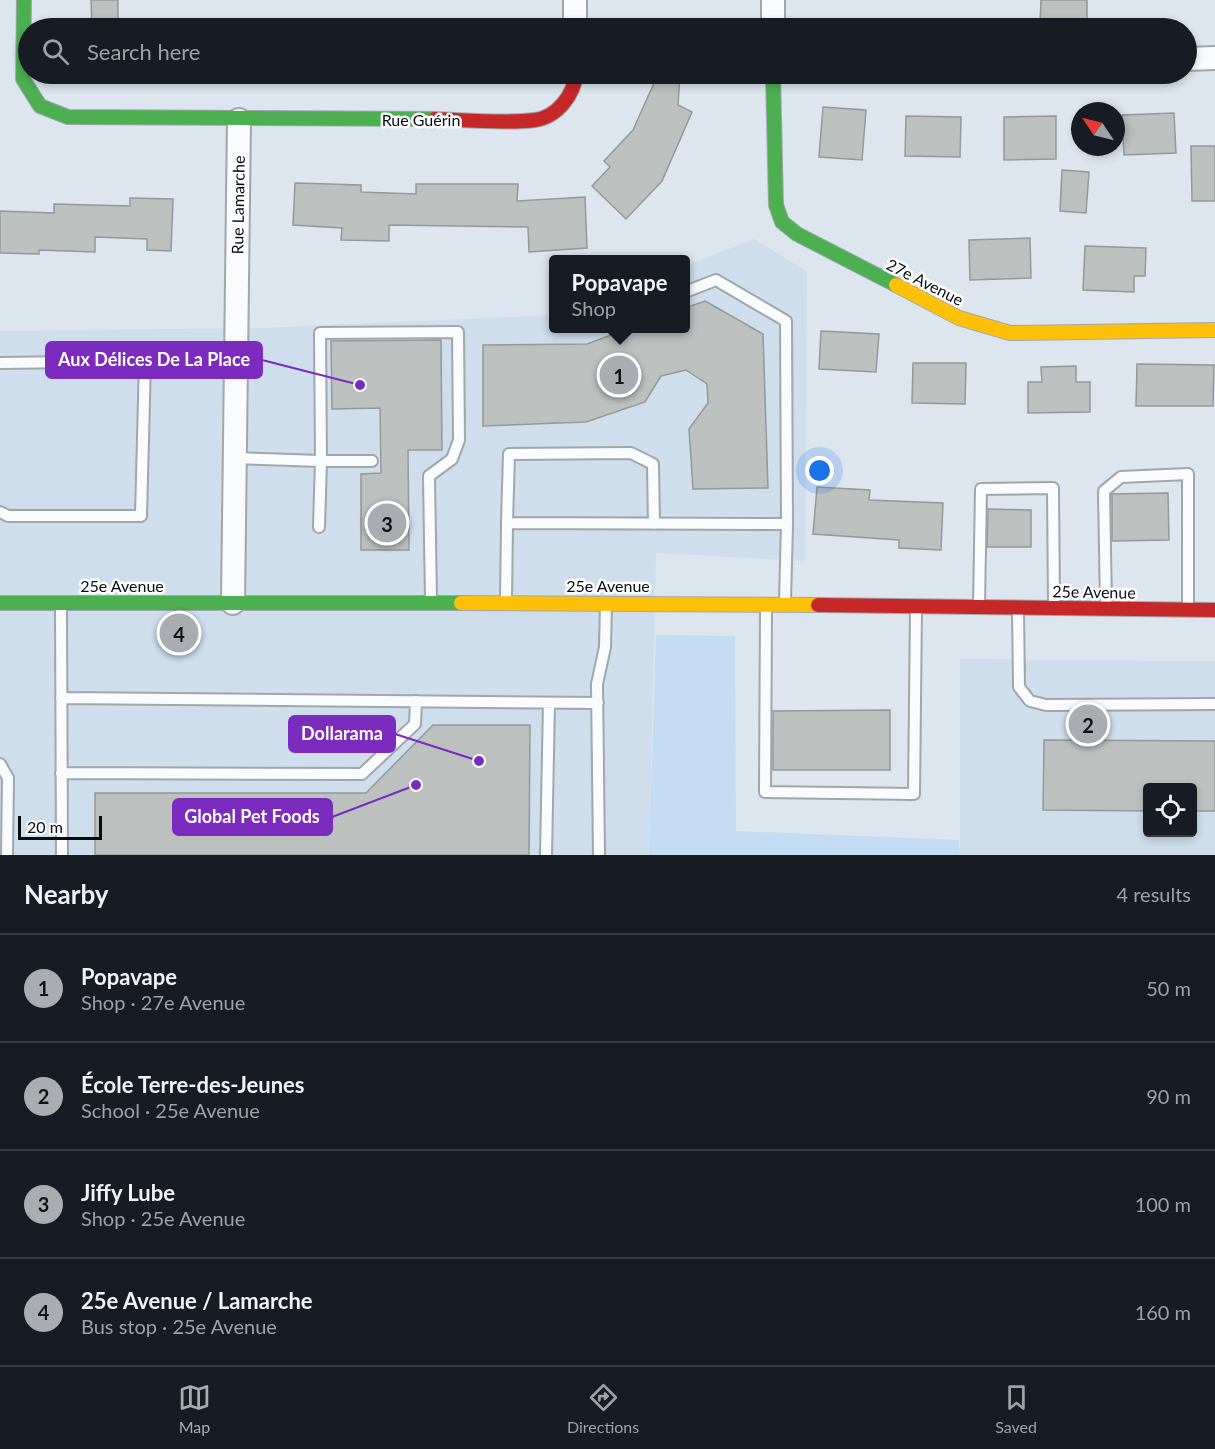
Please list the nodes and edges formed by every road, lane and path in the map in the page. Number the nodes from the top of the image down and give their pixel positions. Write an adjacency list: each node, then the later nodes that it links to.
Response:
1 (24, 0): 4 (street)
2 (575, 0): 5 (street)
3 (772, 0): 6 (street)
4 (24, 18)
5 (575, 18)
6 (773, 18)
7 (1215, 58): 8 (street)
8 (1197, 59)
9 (26, 84): 12 (street)
10 (576, 84): 12 (street, Rue Guérin)
11 (773, 84): 14 (street, 27e Avenue)
12 (239, 120): 16 (street, Rue Lamarche)
13 (690, 290): 24 (lane)
14 (1215, 330)
15 (145, 361): 16 (lane); 17 (lane); 21 (lane)
16 (236, 361): 18 (street, Rue Lamarche)
17 (0, 363)
18 (235, 458): 19 (lane); 28 (street, Rue Lamarche)
19 (321, 461): 20 (lane); 25 (lane); 29 (lane)
20 (372, 461)
21 (0, 512)
22 (507, 523): 23 (lane); 23 (lane); 30 (lane)
23 (654, 524): 24 (lane)
24 (787, 524): 33 (lane)
25 (319, 527)
26 (0, 603): 27 (street, 25e Avenue)
27 (61, 603): 28 (street, 25e Avenue); 41 (lane)
28 (233, 603): 29 (street, 25e Avenue)
29 (431, 603): 30 (street, 25e Avenue)
30 (506, 603): 31 (street, 25e Avenue)
31 (606, 603): 32 (street, 25e Avenue); 44 (lane)
32 (766, 604): 33 (street, 25e Avenue); 34 (lane)
33 (784, 604): 34 (street, 25e Avenue)
34 (916, 606): 35 (street, 25e Avenue)
35 (979, 607): 36 (street, 25e Avenue); 37 (lane)
36 (1018, 607): 37 (street, 25e Avenue); 45 (lane)
37 (1054, 608): 38 (street, 25e Avenue)
38 (1106, 609): 39 (street, 25e Avenue); 39 (lane)
39 (1188, 610): 40 (street, 25e Avenue)
40 (1215, 610)
41 (61, 698): 42 (lane); 47 (lane)
42 (416, 701): 43 (lane); 47 (lane)
43 (549, 703): 44 (lane); 50 (lane)
44 (598, 703): 51 (lane)
45 (1215, 704)
46 (0, 764): 48 (lane)
47 (61, 773): 49 (lane)
48 (7, 855)
49 (62, 855)
50 (546, 855)
51 (599, 855)

